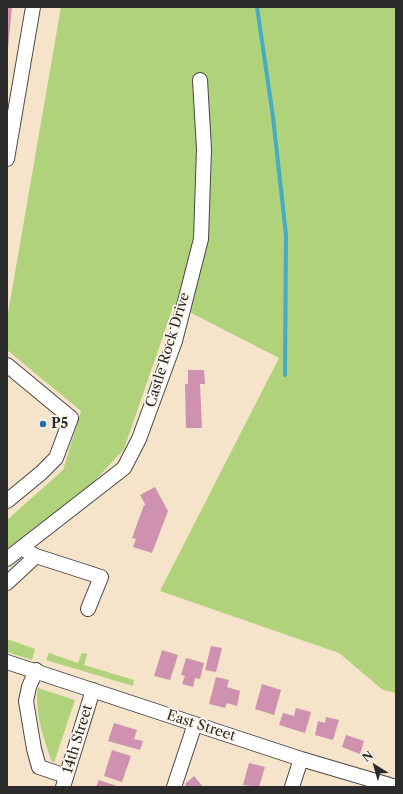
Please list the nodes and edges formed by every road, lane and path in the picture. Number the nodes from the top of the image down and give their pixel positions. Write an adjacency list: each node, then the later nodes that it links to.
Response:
1 (34, 7): 3 (street)
2 (200, 80): 6 (street, Castle Rock Drive)
3 (7, 159)
4 (7, 365): 5 (street)
5 (7, 501)
6 (21, 548): 7 (street); 8 (street, Castle Rock Drive)
7 (36, 556): 9 (street); 10 (street)
8 (7, 559)
9 (7, 583)
10 (88, 609)
11 (7, 662): 12 (street, East Street)
12 (36, 670): 13 (street, East Street); 16 (street)
13 (93, 690): 14 (street, East Street); 16 (street, 14th Street)
14 (195, 724): 15 (street, East Street); 17 (street)
15 (301, 759): 18 (street); 19 (street, East Street)
16 (65, 781)
17 (174, 787)
18 (292, 787)
19 (396, 787)

